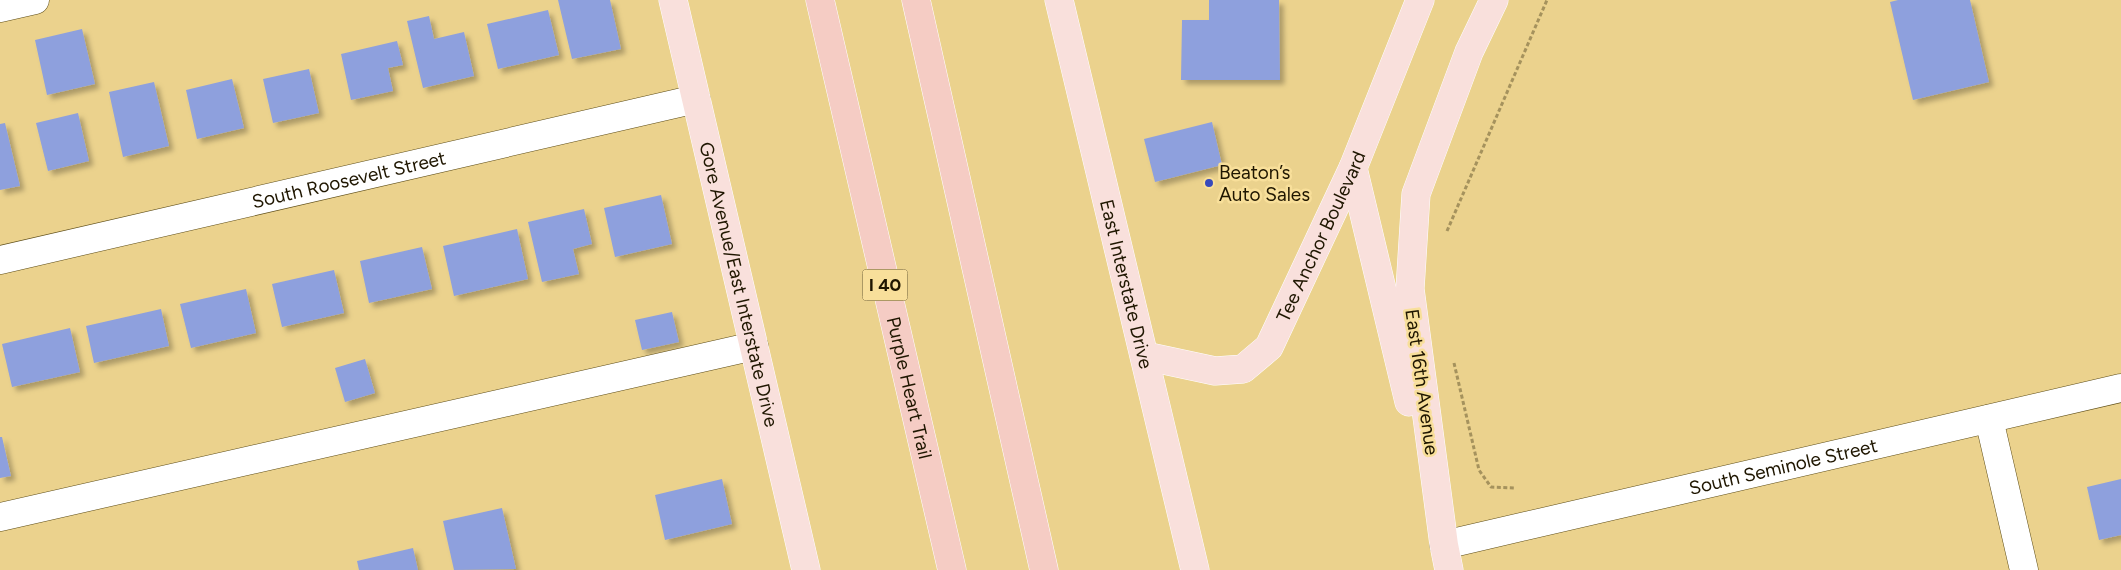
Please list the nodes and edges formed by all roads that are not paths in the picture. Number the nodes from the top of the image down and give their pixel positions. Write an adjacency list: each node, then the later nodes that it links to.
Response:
1 (35, 0): 8 (street)
2 (673, 0): 9 (main road, Gore Avenue/East Interstate Drive)
3 (820, 0): 20 (highway, Purple Heart Trail / I 40)
4 (916, 0): 16 (highway)
5 (1059, 0): 13 (main road, East Interstate Drive)
6 (1420, 0): 10 (main road, Tee Anchor Boulevard)
7 (1494, 0): 18 (main road, East 16th Avenue)
8 (0, 8)
9 (696, 99): 11 (street, South Roosevelt Street); 12 (main road, Gore Avenue/East Interstate Drive)
10 (1353, 168): 13 (main road, Tee Anchor Boulevard); 18 (main road)
11 (0, 260)
12 (754, 346): 17 (street); 19 (main road, Gore Avenue/East Interstate Drive)
13 (1145, 356): 23 (main road, East Interstate Drive)
14 (2121, 388): 15 (street, South Seminole Street)
15 (1989, 418): 18 (street, South Seminole Street); 24 (street)
16 (1021, 473): 21 (highway); 22 (highway)
17 (0, 518)
18 (1446, 557)
19 (806, 570)
20 (952, 570)
21 (1044, 570)
22 (1059, 570)
23 (1195, 570)
24 (2024, 570)

